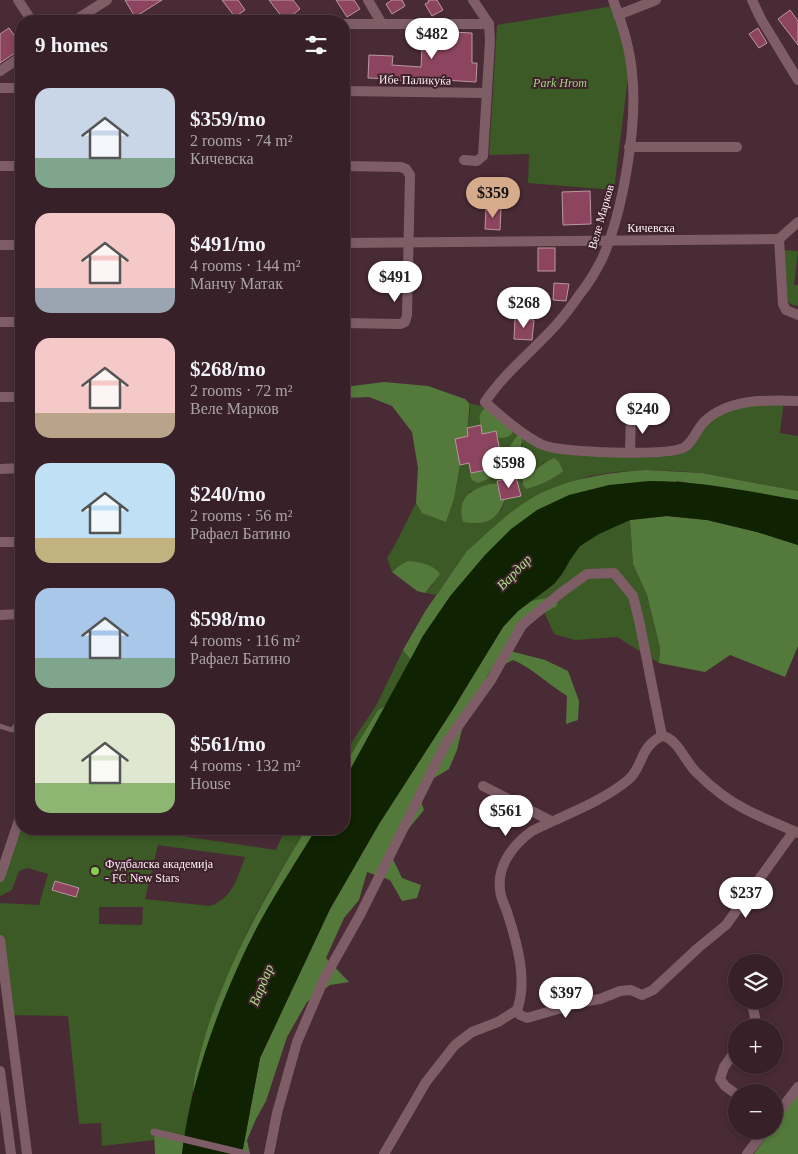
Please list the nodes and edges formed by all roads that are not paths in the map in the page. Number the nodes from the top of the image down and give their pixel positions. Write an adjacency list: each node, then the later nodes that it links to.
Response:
1 (18, 0): 9 (street)
2 (107, 0): 10 (street)
3 (368, 0): 12 (street)
4 (473, 0): 13 (street)
5 (613, 0): 8 (street, Веле Марков)
6 (656, 0): 8 (street)
7 (752, 0): 16 (street)
8 (618, 14): 21 (street, Веле Марков)
9 (28, 15)
10 (83, 15)
11 (350, 24): 12 (street)
12 (382, 24): 13 (street)
13 (488, 24): 20 (street)
14 (15, 61): 15 (street)
15 (0, 71)
16 (798, 80)
17 (0, 88): 18 (street)
18 (15, 88)
19 (350, 91): 20 (street, Ибе Паликуќа)
20 (486, 93): 23 (street)
21 (629, 147): 22 (street); 29 (street, Веле Марков)
22 (737, 147)
23 (464, 160)
24 (0, 166): 25 (street)
25 (15, 166)
26 (350, 166): 31 (street)
27 (798, 222): 28 (street)
28 (779, 239): 29 (street, Кичевска); 34 (street)
29 (609, 240): 31 (street, Кичевска); 42 (street, Веле Марков)
30 (350, 243): 31 (street, Кичевска)
31 (408, 243): 37 (street)
32 (0, 245): 33 (street)
33 (15, 245)
34 (798, 315)
35 (0, 322): 36 (street)
36 (15, 322)
37 (350, 323)
38 (0, 397): 39 (street)
39 (15, 397)
40 (798, 401): 42 (street)
41 (631, 417): 42 (street)
42 (630, 452)
43 (15, 468): 44 (street)
44 (0, 469)
45 (0, 542): 46 (street)
46 (15, 542)
47 (15, 614): 48 (street)
48 (0, 615)
49 (0, 726): 50 (lane)
50 (15, 727)
51 (662, 736): 53 (street); 55 (street); 69 (street)
52 (483, 786): 53 (street)
53 (551, 821): 58 (street)
54 (15, 832): 56 (street)
55 (796, 832): 58 (street)
56 (0, 877)
57 (0, 940): 67 (street)
58 (516, 1010): 70 (street)
59 (728, 1061): 62 (street)
60 (0, 1071): 66 (street)
61 (798, 1087): 63 (street)
62 (728, 1088)
63 (783, 1106)
64 (154, 1132): 68 (street)
65 (758, 1139): 71 (street)
66 (11, 1154)
67 (27, 1154)
68 (246, 1154)
69 (269, 1154)
70 (384, 1154)
71 (747, 1154)

